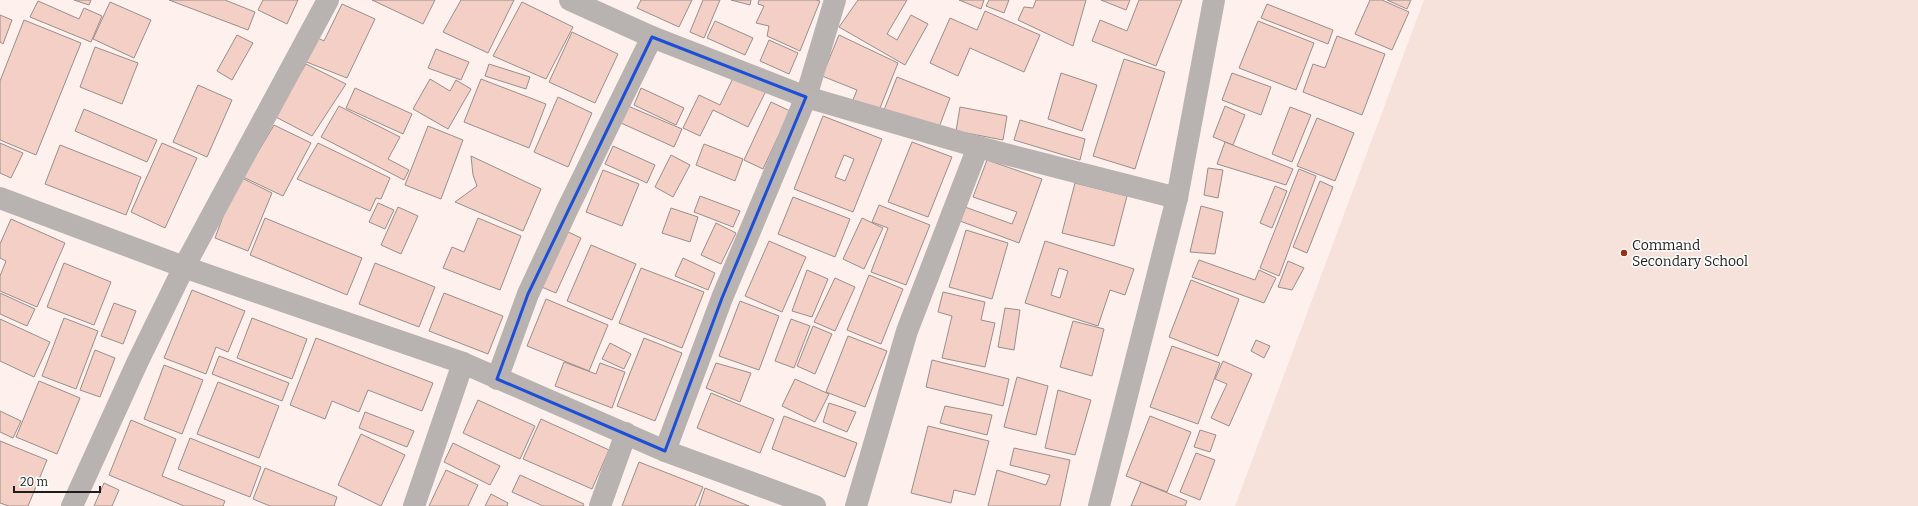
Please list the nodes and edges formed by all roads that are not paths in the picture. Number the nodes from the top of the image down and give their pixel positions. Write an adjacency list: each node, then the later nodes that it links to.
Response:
1 (328, 0): 10 (street)
2 (570, 0): 5 (street)
3 (834, 0): 6 (street)
4 (1214, 0): 9 (street)
5 (652, 37): 6 (street); 12 (street)
6 (806, 97): 7 (street); 14 (street)
7 (978, 147): 9 (street); 20 (street)
8 (0, 198): 10 (street)
9 (1177, 198): 21 (street)
10 (184, 267): 11 (street); 16 (street)
11 (463, 363): 12 (street); 17 (street)
12 (497, 379): 13 (street)
13 (626, 433): 14 (street); 18 (street)
14 (664, 451): 15 (street)
15 (791, 502): 19 (street)
16 (72, 506)
17 (414, 506)
18 (600, 506)
19 (815, 506)
20 (856, 506)
21 (1099, 506)

